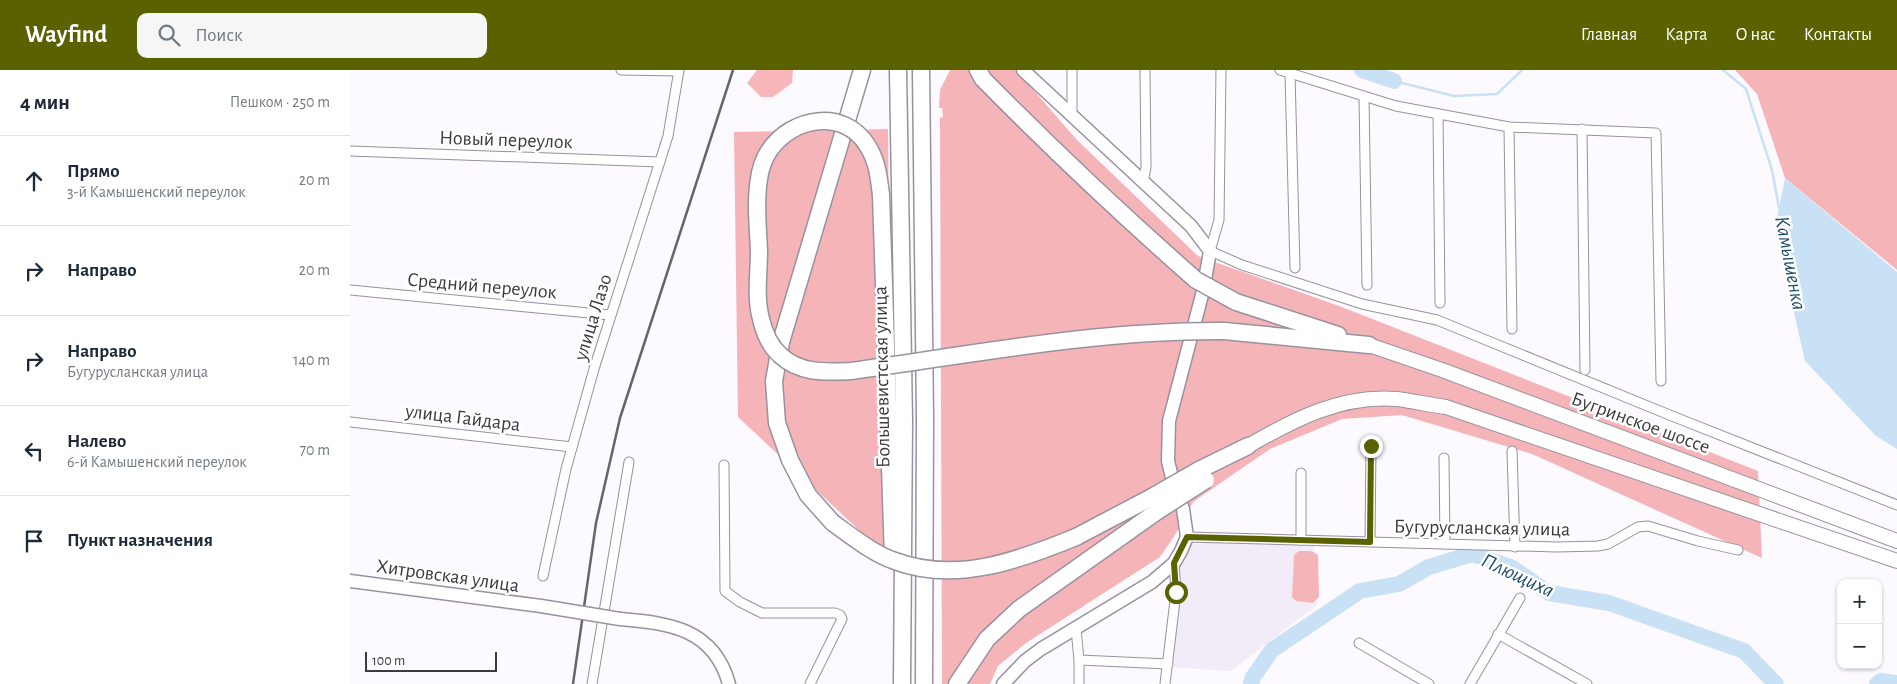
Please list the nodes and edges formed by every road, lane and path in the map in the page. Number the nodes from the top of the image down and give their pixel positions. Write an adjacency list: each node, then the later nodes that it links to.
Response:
1 (621, 70): 11 (street)
2 (862, 70): 40 (highway, bridge)
3 (898, 70): 62 (highway, Большевистская улица)
4 (921, 70): 63 (highway)
5 (978, 70): 28 (highway, bridge)
6 (1023, 70): 15 (street)
7 (1072, 70): 15 (street)
8 (1145, 70): 20 (street)
9 (1220, 70): 21 (street)
10 (1280, 70): 12 (street)
11 (679, 71): 19 (street, улица Лазо)
12 (1290, 73): 13 (street); 22 (street)
13 (1364, 96): 14 (street); 23 (street)
14 (1438, 114): 16 (street); 25 (street)
15 (1072, 115): 20 (street)
16 (1509, 127): 17 (street); 27 (street)
17 (1582, 129): 29 (street); 30 (street)
18 (350, 151): 19 (street, Новый переулок)
19 (660, 162): 26 (street, улица Лазо)
20 (1143, 183): 21 (street)
21 (1210, 250): 41 (street); 42 (street)
22 (1295, 268)
23 (1367, 285)
24 (350, 290): 26 (street, Средний переулок)
25 (1440, 303)
26 (610, 315): 34 (street, улица Лазо)
27 (1512, 329)
28 (1369, 345): 44 (main road, Бугринское шоссе); 62 (highway, bridge)
29 (1585, 370)
30 (1661, 381)
31 (350, 422): 34 (street, улица Гайдара)
32 (1248, 446): 40 (highway, bridge); 49 (main road)
33 (1371, 446): 45 (street)
34 (572, 448): 51 (street, улица Лазо)
35 (1512, 451): 47 (street)
36 (1444, 458): 46 (street)
37 (629, 462): 59 (street)
38 (724, 465): 61 (street)
39 (1301, 473): 43 (street)
40 (1155, 503): 64 (highway)
41 (1897, 505)
42 (1187, 537): 43 (street, Бугурусланская улица); 50 (street)
43 (1301, 540): 45 (street, Бугурусланская улица)
44 (1897, 541)
45 (1370, 542): 46 (street, Бугурусланская улица)
46 (1445, 544): 47 (street, Бугурусланская улица)
47 (1515, 547): 48 (street, Бугурусланская улица)
48 (1738, 550)
49 (1897, 561)
50 (1174, 563): 54 (street); 58 (street)
51 (544, 576)
52 (350, 581): 60 (street, Хитровская улица, bridge)
53 (1520, 598): 55 (street)
54 (1076, 629): 57 (street); 65 (street)
55 (1498, 634): 69 (street); 70 (street)
56 (1359, 643): 68 (street)
57 (1079, 660): 58 (street); 66 (street)
58 (1168, 664): 67 (street)
59 (592, 684)
60 (729, 684)
61 (810, 684)
62 (901, 684)
63 (924, 684)
64 (957, 684)
65 (1003, 684)
66 (1079, 684)
67 (1165, 684)
68 (1429, 684)
69 (1470, 684)
70 (1587, 684)

